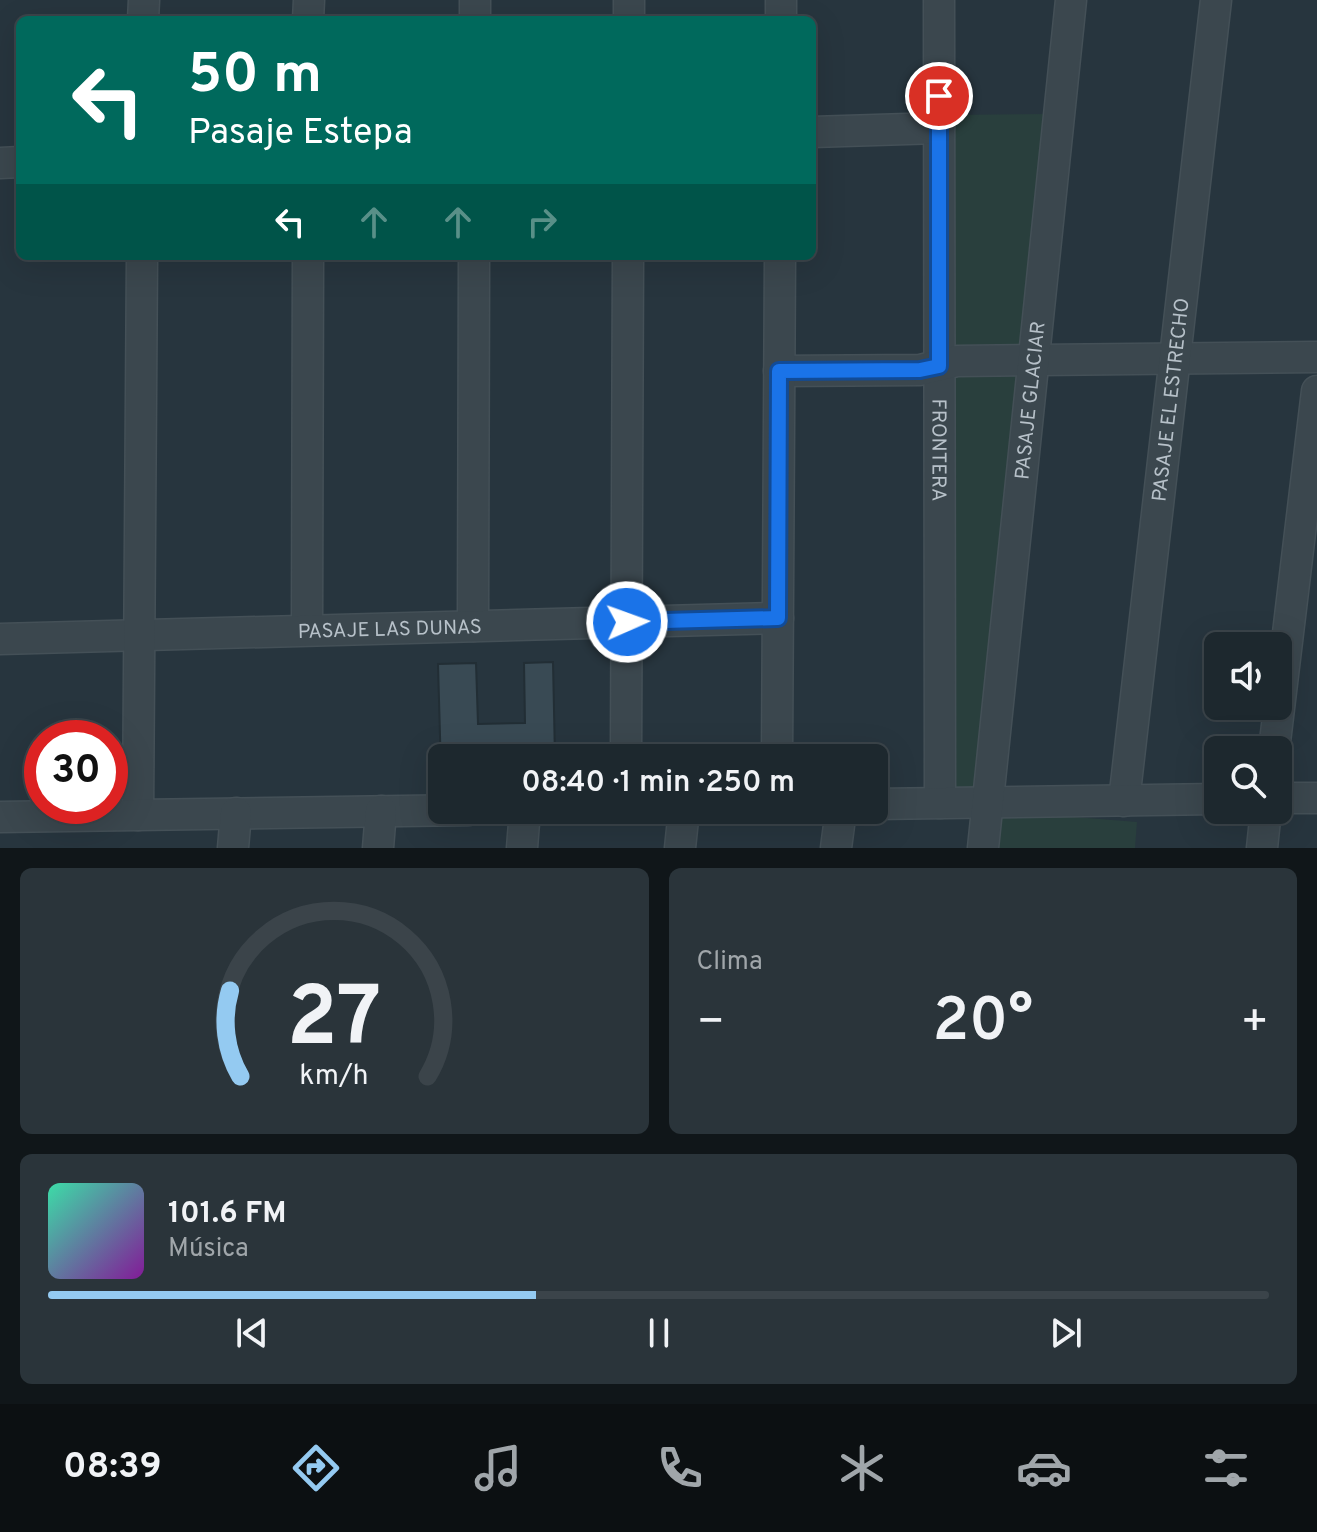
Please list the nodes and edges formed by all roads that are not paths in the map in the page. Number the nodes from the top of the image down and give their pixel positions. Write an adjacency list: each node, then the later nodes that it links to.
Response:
1 (939, 0): 4 (street, FRONTERA)
2 (1071, 0): 13 (street, PASAJE GLACIAR)
3 (1216, 0): 12 (street, PASAJE EL ESTRECHO)
4 (939, 128): 5 (street); 14 (street, FRONTERA)
5 (816, 132)
6 (142, 260): 21 (street)
7 (308, 260): 20 (street)
8 (474, 260): 19 (street)
9 (628, 260): 18 (street)
10 (780, 260): 15 (street)
11 (1317, 357): 12 (street)
12 (1175, 359): 13 (street); 29 (street, PASAJE EL ESTRECHO)
13 (1034, 361): 14 (street); 31 (street, PASAJE GLACIAR)
14 (939, 366): 15 (street); 30 (street, FRONTERA)
15 (779, 371): 17 (street)
16 (1317, 391): 23 (street)
17 (778, 618): 18 (street, PASAJE LAS DUNAS); 25 (street)
18 (627, 622): 19 (street, PASAJE LAS DUNAS); 24 (street)
19 (473, 626): 20 (street, PASAJE LAS DUNAS)
20 (307, 630): 21 (street, PASAJE LAS DUNAS)
21 (140, 635): 22 (street, PASAJE LAS DUNAS); 36 (street)
22 (0, 639)
23 (1276, 736)
24 (626, 744)
25 (777, 744)
26 (1292, 798): 27 (street)
27 (1317, 798)
28 (1204, 799): 29 (street)
29 (1124, 801): 31 (street)
30 (940, 803): 31 (street); 32 (street)
31 (989, 803): 47 (street)
32 (888, 804)
33 (428, 810): 34 (street)
34 (381, 811): 35 (street); 43 (street)
35 (236, 813): 36 (street); 42 (street)
36 (138, 815): 37 (street)
37 (0, 817)
38 (524, 824): 44 (street)
39 (683, 824): 45 (street)
40 (839, 824): 46 (street)
41 (1265, 824): 48 (street)
42 (233, 848)
43 (378, 848)
44 (522, 848)
45 (680, 848)
46 (836, 848)
47 (983, 848)
48 (1262, 848)

